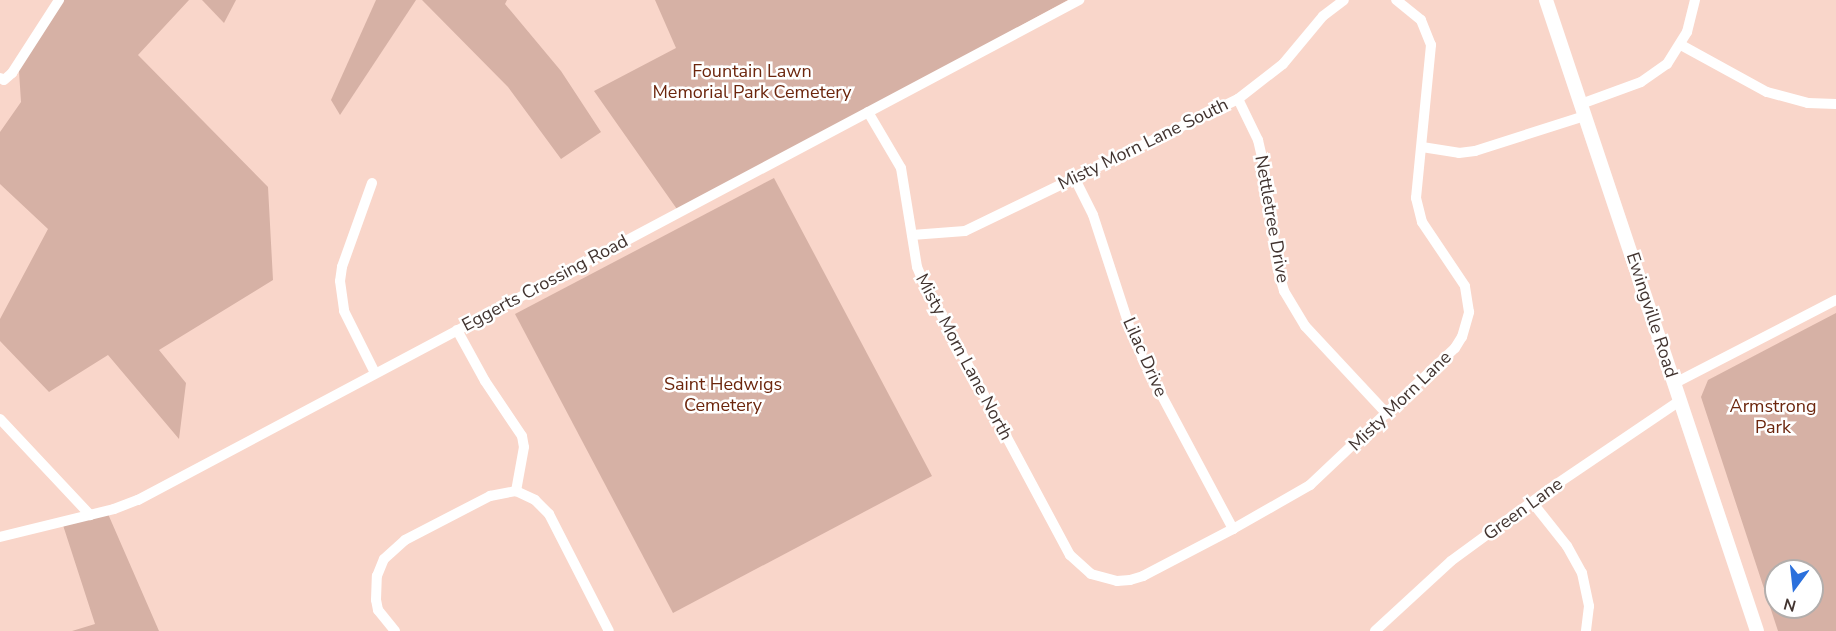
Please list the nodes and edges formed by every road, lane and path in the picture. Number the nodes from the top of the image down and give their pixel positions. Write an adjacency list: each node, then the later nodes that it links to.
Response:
1 (59, 0): 8 (street)
2 (1344, 0): 9 (street, Misty Morn Lane South)
3 (1396, 0): 13 (street, Misty Morn Lane)
4 (1546, 0): 11 (main road, Ewingville Road)
5 (1695, 0): 7 (street)
6 (1072, 2): 12 (street, Eggerts Crossing Road)
7 (1681, 45): 10 (street); 11 (street)
8 (2, 79)
9 (1238, 99): 14 (street, Misty Morn Lane South); 22 (street, Nettletree Drive)
10 (1836, 104)
11 (1583, 110): 13 (street); 20 (main road, Ewingville Road)
12 (868, 112): 16 (street, Misty Morn Lane North); 18 (street, Eggerts Crossing Road)
13 (1422, 147): 22 (street, Misty Morn Lane)
14 (1074, 177): 16 (street, Misty Morn Lane South); 27 (street, Lilac Drive)
15 (372, 183): 19 (street)
16 (912, 236): 29 (street, Misty Morn Lane North)
17 (1836, 300): 20 (street)
18 (457, 330): 19 (street, Eggerts Crossing Road); 24 (street)
19 (375, 373): 26 (street, Eggerts Crossing Road)
20 (1675, 383): 21 (main road, Ewingville Road)
21 (1681, 400): 25 (street, Green Lane); 34 (main road, Ewingville Road)
22 (1387, 414): 27 (street, Misty Morn Lane)
23 (0, 419): 26 (street)
24 (516, 491): 30 (street); 31 (street)
25 (1532, 502): 32 (street, Green Lane); 33 (street)
26 (90, 515): 28 (street, Eggerts Crossing Road)
27 (1233, 529): 29 (street, Misty Morn Lane)
28 (0, 537)
29 (1104, 579)
30 (395, 631)
31 (609, 631)
32 (1375, 631)
33 (1586, 631)
34 (1757, 631)

